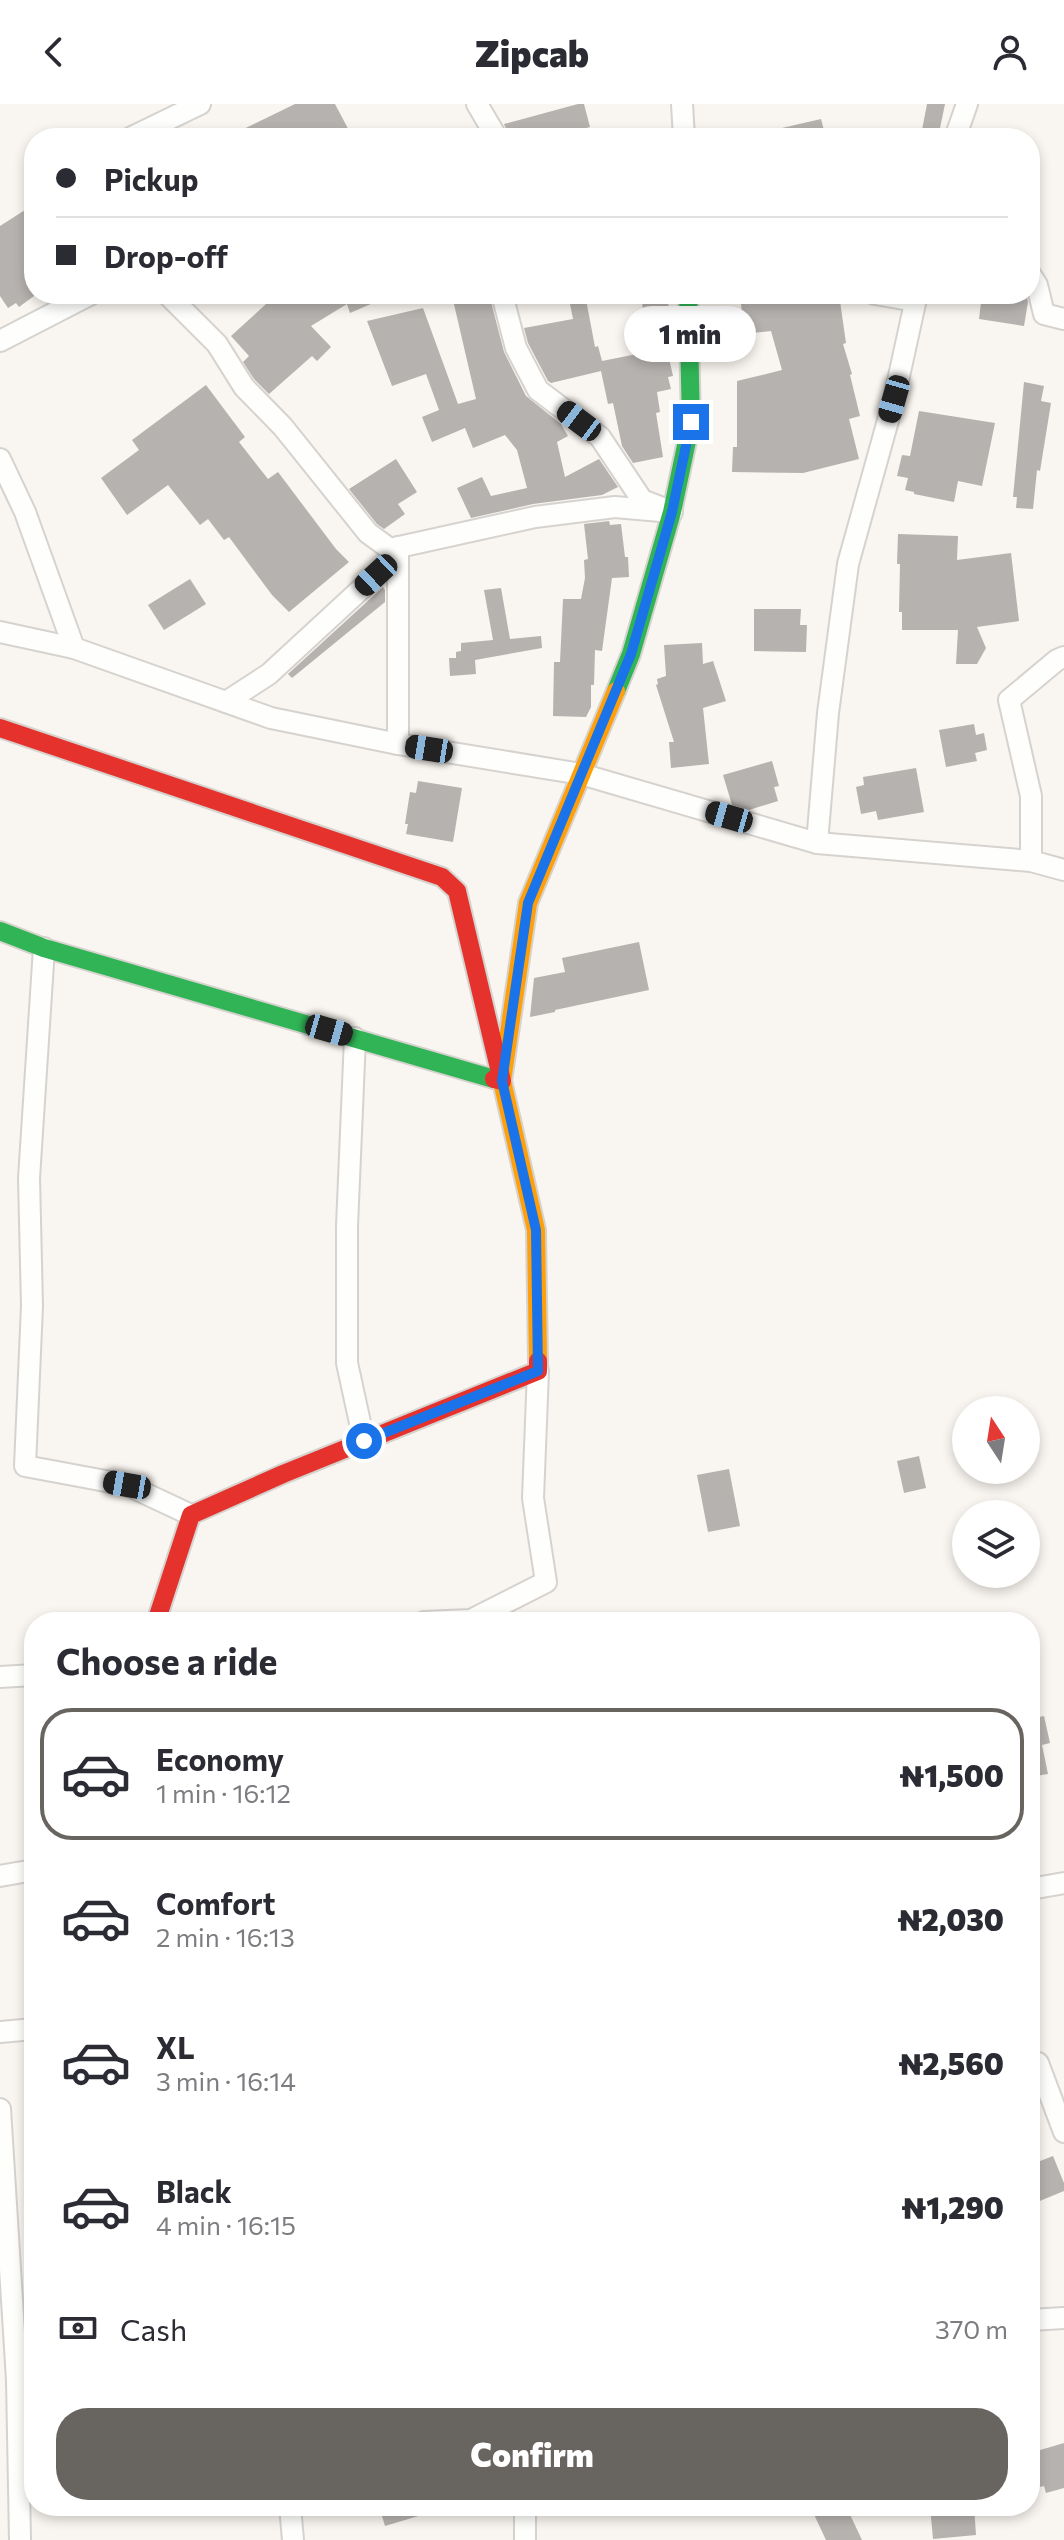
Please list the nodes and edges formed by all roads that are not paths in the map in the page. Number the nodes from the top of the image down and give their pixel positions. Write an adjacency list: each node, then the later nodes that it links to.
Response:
1 (200, 104): 5 (street)
2 (477, 104): 6 (street)
3 (682, 104): 7 (street)
4 (967, 104): 8 (street)
5 (151, 128)
6 (491, 128)
7 (683, 128)
8 (959, 128)
9 (1040, 297): 15 (street)
10 (72, 304): 16 (street)
11 (177, 304): 19 (street)
12 (505, 304): 18 (street)
13 (688, 304): 18 (street)
14 (915, 304): 27 (street)
15 (1064, 319)
16 (0, 341)
17 (0, 459): 21 (street)
18 (672, 512): 19 (street); 26 (street)
19 (398, 551): 23 (street); 25 (street)
20 (0, 632): 21 (street)
21 (74, 648): 23 (street)
22 (1064, 657): 28 (street)
23 (226, 702): 25 (street)
24 (0, 728): 33 (street)
25 (398, 744): 26 (street)
26 (581, 774): 27 (street); 33 (street)
27 (817, 843): 28 (street)
28 (1031, 861): 29 (street)
29 (1064, 870)
30 (0, 931): 31 (street)
31 (44, 948): 32 (street); 36 (street)
32 (355, 1038): 33 (street); 35 (street)
33 (502, 1081): 34 (street)
34 (538, 1371): 35 (street); 38 (street)
35 (364, 1441): 36 (street)
36 (191, 1515): 37 (street)
37 (159, 1612)
38 (487, 1612)
39 (24, 1676): 40 (street)
40 (0, 1677)
41 (24, 1872): 42 (street)
42 (0, 1876)
43 (1064, 1883): 44 (street)
44 (1040, 1887)
45 (24, 2030): 46 (street)
46 (0, 2032)
47 (1040, 2068): 49 (street)
48 (0, 2109): 52 (street)
49 (1064, 2132)
50 (1064, 2318): 51 (street)
51 (1040, 2319)
52 (24, 2359)
53 (24, 2433): 56 (street)
54 (291, 2516): 57 (street)
55 (525, 2516): 58 (street)
56 (20, 2540)
57 (293, 2540)
58 (525, 2540)

